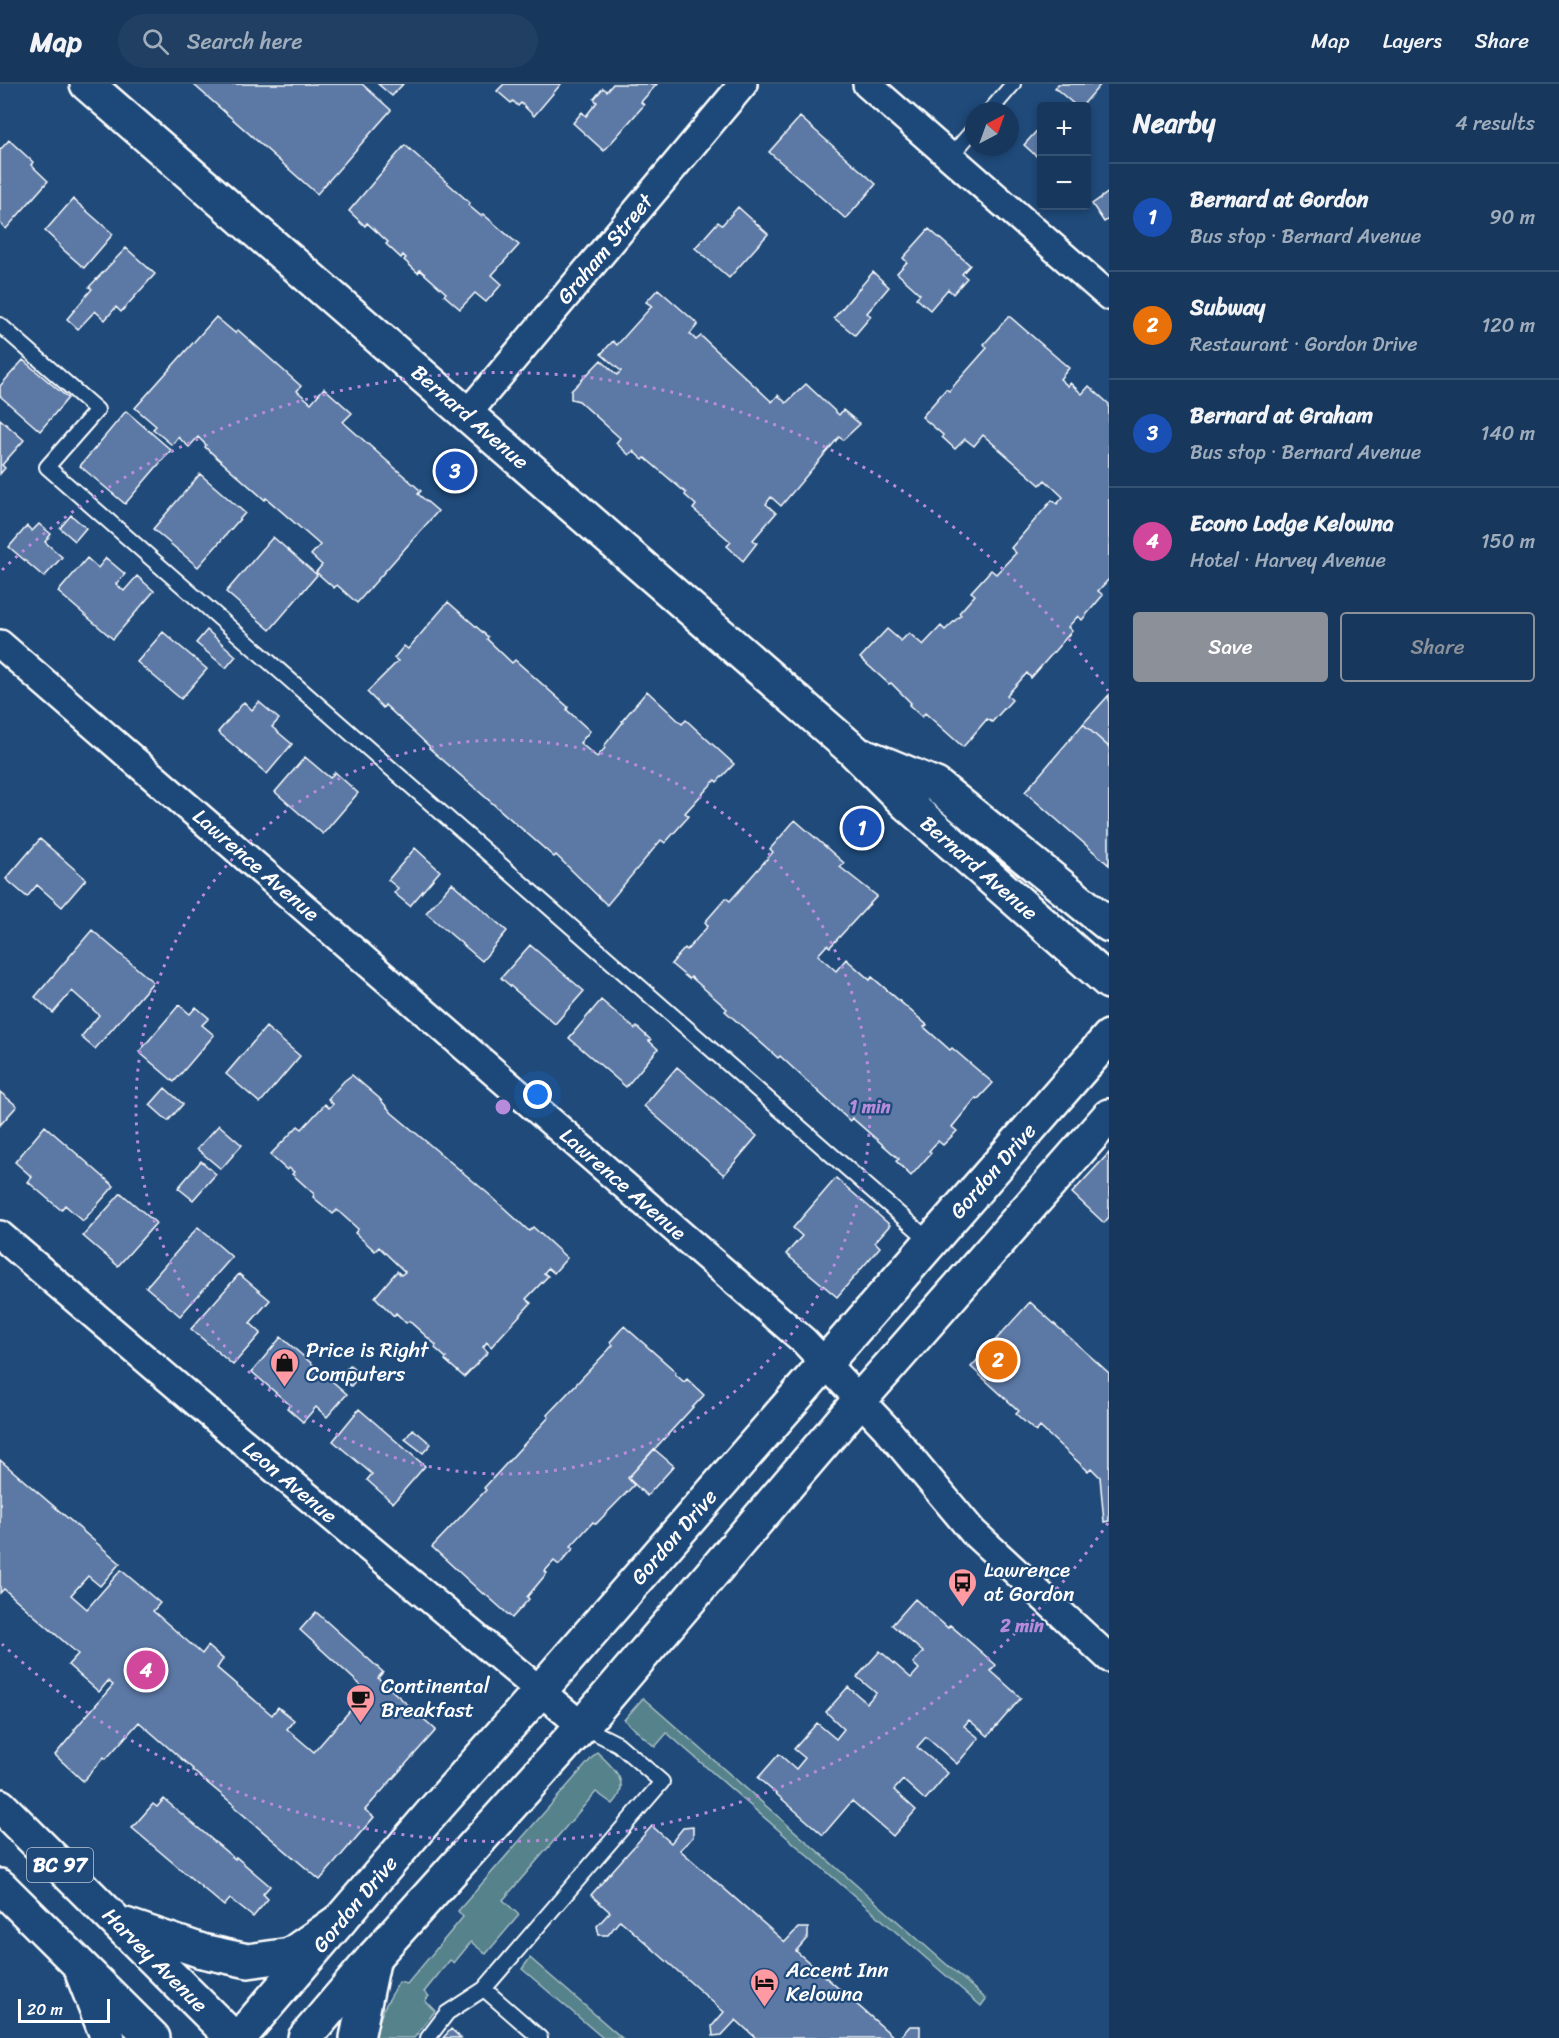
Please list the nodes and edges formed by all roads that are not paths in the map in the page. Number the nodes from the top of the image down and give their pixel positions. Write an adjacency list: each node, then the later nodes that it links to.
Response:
1 (87, 84): 10 (main road, Bernard Avenue)
2 (743, 84): 10 (street, Graham Street)
3 (867, 84): 7 (street)
4 (1013, 84): 5 (lane)
5 (998, 102)
6 (965, 140): 7 (lane)
7 (950, 157): 8 (street)
8 (1109, 296)
9 (0, 325): 18 (lane)
10 (467, 414): 12 (main road, Bernard Avenue)
11 (0, 644): 19 (street, Lawrence Avenue)
12 (853, 750): 13 (main road, Bernard Avenue); 14 (main road, Bernard Avenue)
13 (1109, 926)
14 (1109, 982)
15 (1109, 1037): 18 (main road, Gordon Drive)
16 (1109, 1116): 20 (main road)
17 (0, 1235): 22 (street, Leon Avenue)
18 (931, 1242): 19 (main road, Gordon Drive)
19 (825, 1363): 20 (street, Lawrence Avenue); 22 (main road, Gordon Drive)
20 (859, 1401): 21 (street, Lawrence Avenue); 23 (main road)
21 (1109, 1658)
22 (539, 1692): 23 (street, Leon Avenue); 26 (main road, Gordon Drive)
23 (582, 1726): 28 (main road); 30 (lane)
24 (0, 1806): 27 (main road, Harvey Avenue / BC 97)
25 (0, 1886): 29 (main road, BC 97)
26 (340, 1920): 27 (main road); 34 (main road, Gordon Drive)
27 (120, 1923): 33 (main road, Harvey Avenue / BC 97)
28 (374, 1957): 35 (main road); 36 (main road)
29 (78, 1962): 31 (main road); 32 (main road, BC 97)
30 (484, 1989): 37 (lane); 38 (lane)
31 (108, 2038)
32 (153, 2038)
33 (233, 2038)
34 (239, 2038)
35 (304, 2038)
36 (357, 2038)
37 (428, 2038)
38 (540, 2038)

